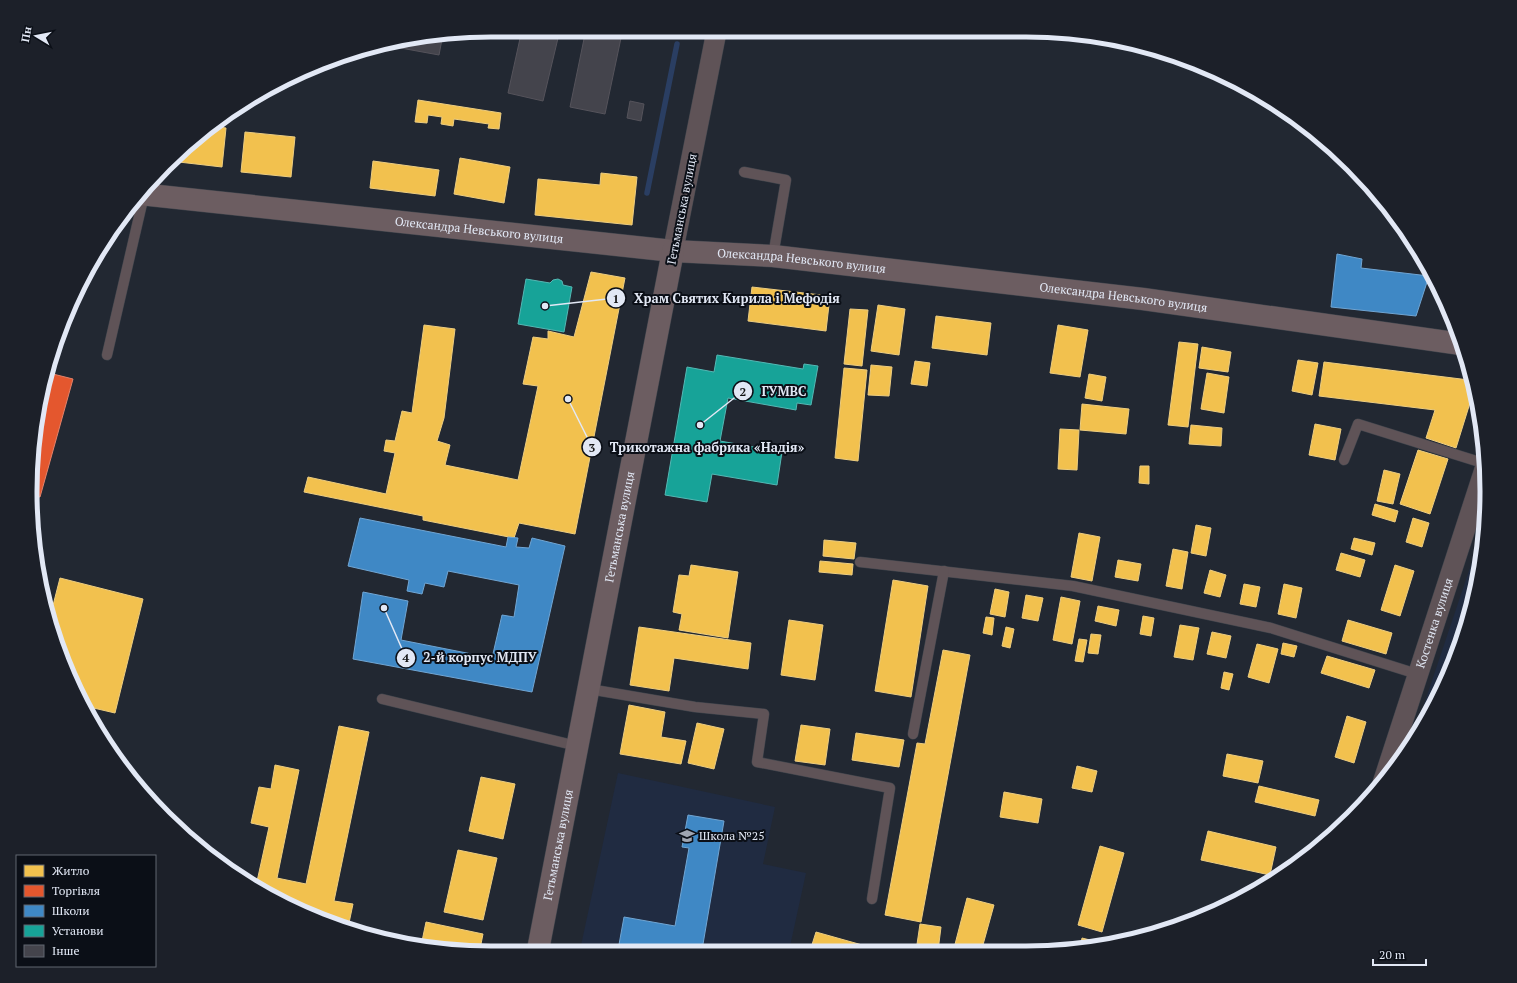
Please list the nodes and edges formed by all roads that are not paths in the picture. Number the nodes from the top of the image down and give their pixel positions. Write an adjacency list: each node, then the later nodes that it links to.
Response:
1 (715, 37): 5 (street, Гетьманська вулиця)
2 (744, 172): 6 (lane)
3 (148, 195): 5 (main road, Олександра Невського вулиця)
4 (140, 204): 8 (lane)
5 (673, 251): 6 (main road, Олександра Невського вулиця); 15 (main road, Гетьманська вулиця)
6 (773, 256): 7 (main road, Олександра Невського вулиця)
7 (1455, 343)
8 (107, 355)
9 (1344, 460): 10 (lane)
10 (1479, 462)
11 (1480, 483): 14 (street, Костенка вулиця)
12 (860, 562): 13 (lane)
13 (944, 571): 14 (lane); 17 (lane)
14 (1417, 674): 19 (street, Костенка вулиця)
15 (588, 689): 18 (main road, Гетьманська вулиця); 20 (lane)
16 (382, 699): 18 (lane)
17 (914, 734)
18 (577, 746): 21 (main road, Гетьманська вулиця)
19 (1389, 764)
20 (872, 899)
21 (539, 946)

